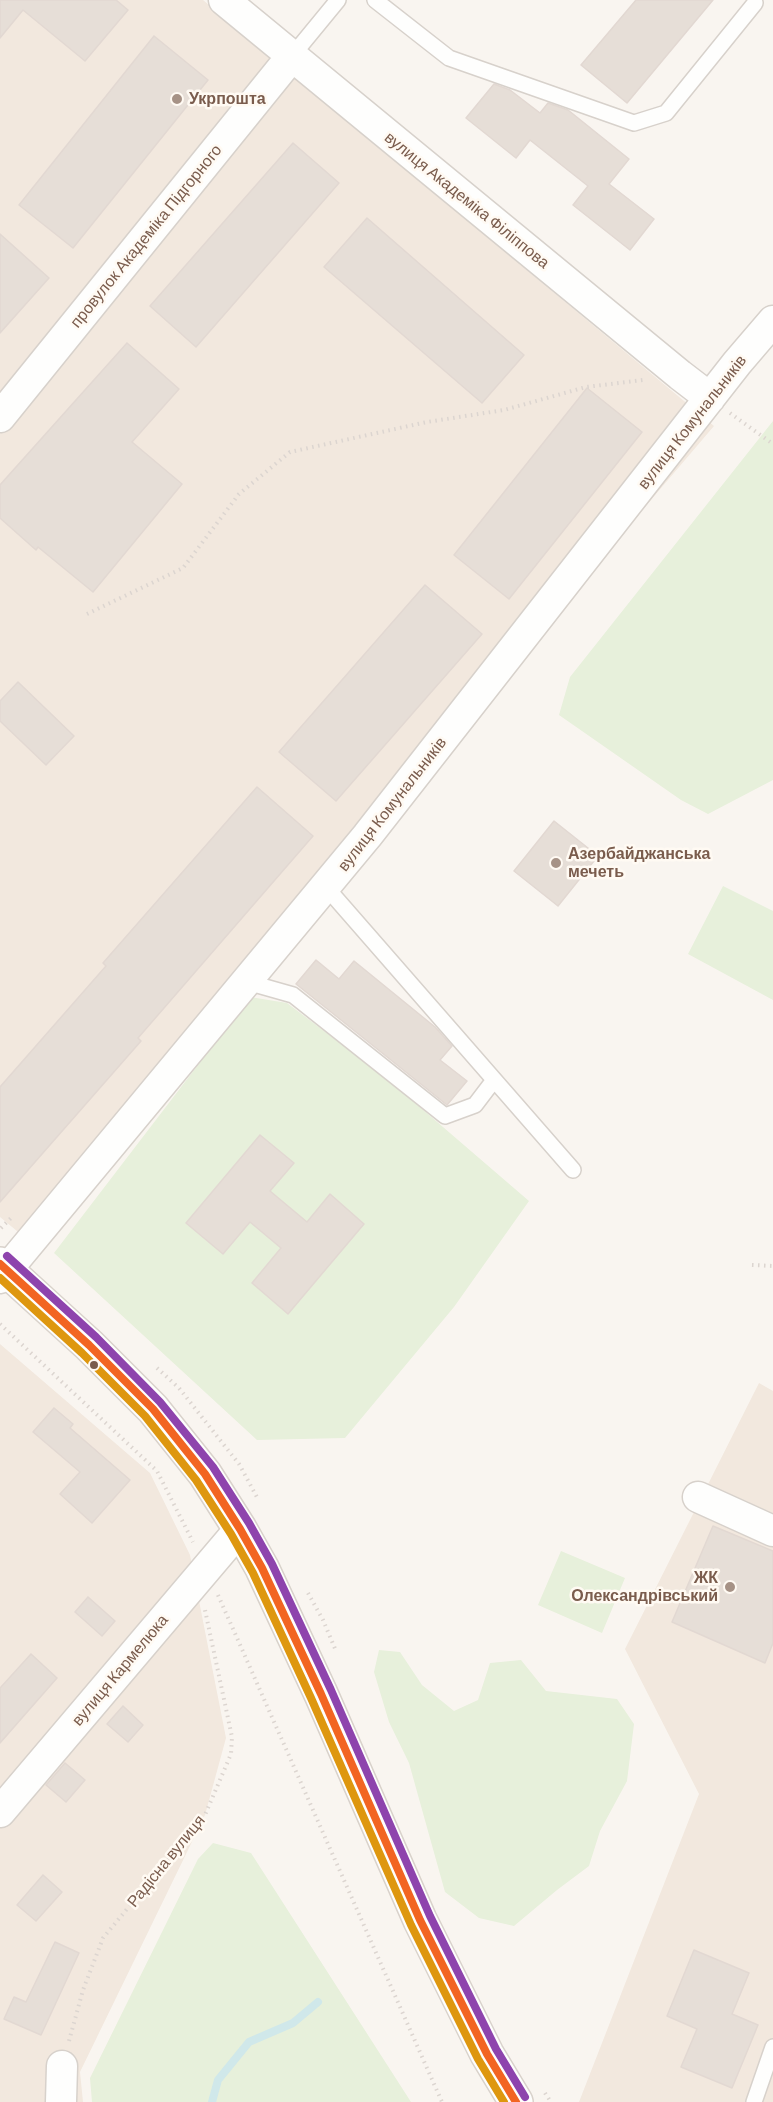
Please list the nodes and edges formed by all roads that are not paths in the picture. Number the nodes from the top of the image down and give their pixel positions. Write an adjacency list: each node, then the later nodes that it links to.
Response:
1 (224, 0): 5 (street, вулиця Академіка Філіппова)
2 (338, 0): 5 (lane)
3 (375, 0): 4 (lane)
4 (755, 3)
5 (292, 56): 7 (street, вулиця Академіка Філіппова); 8 (street, провулок Академіка Підгорного)
6 (773, 321): 7 (street, вулиця Комунальників)
7 (711, 398): 9 (street, вулиця Комунальників)
8 (0, 417)
9 (326, 887): 10 (street, вулиця Комунальників); 11 (lane)
10 (247, 982): 11 (lane); 13 (street, вулиця Комунальників)
11 (494, 1080): 12 (lane)
12 (573, 1170)
13 (2, 1271): 15 (main road)
14 (698, 1497): 16 (street)
15 (240, 1529): 17 (street, вулиця Кармелюка); 21 (main road)
16 (773, 1531)
17 (0, 1812)
18 (773, 2047): 22 (lane)
19 (62, 2066): 20 (street)
20 (61, 2102)
21 (516, 2102)
22 (754, 2102)

